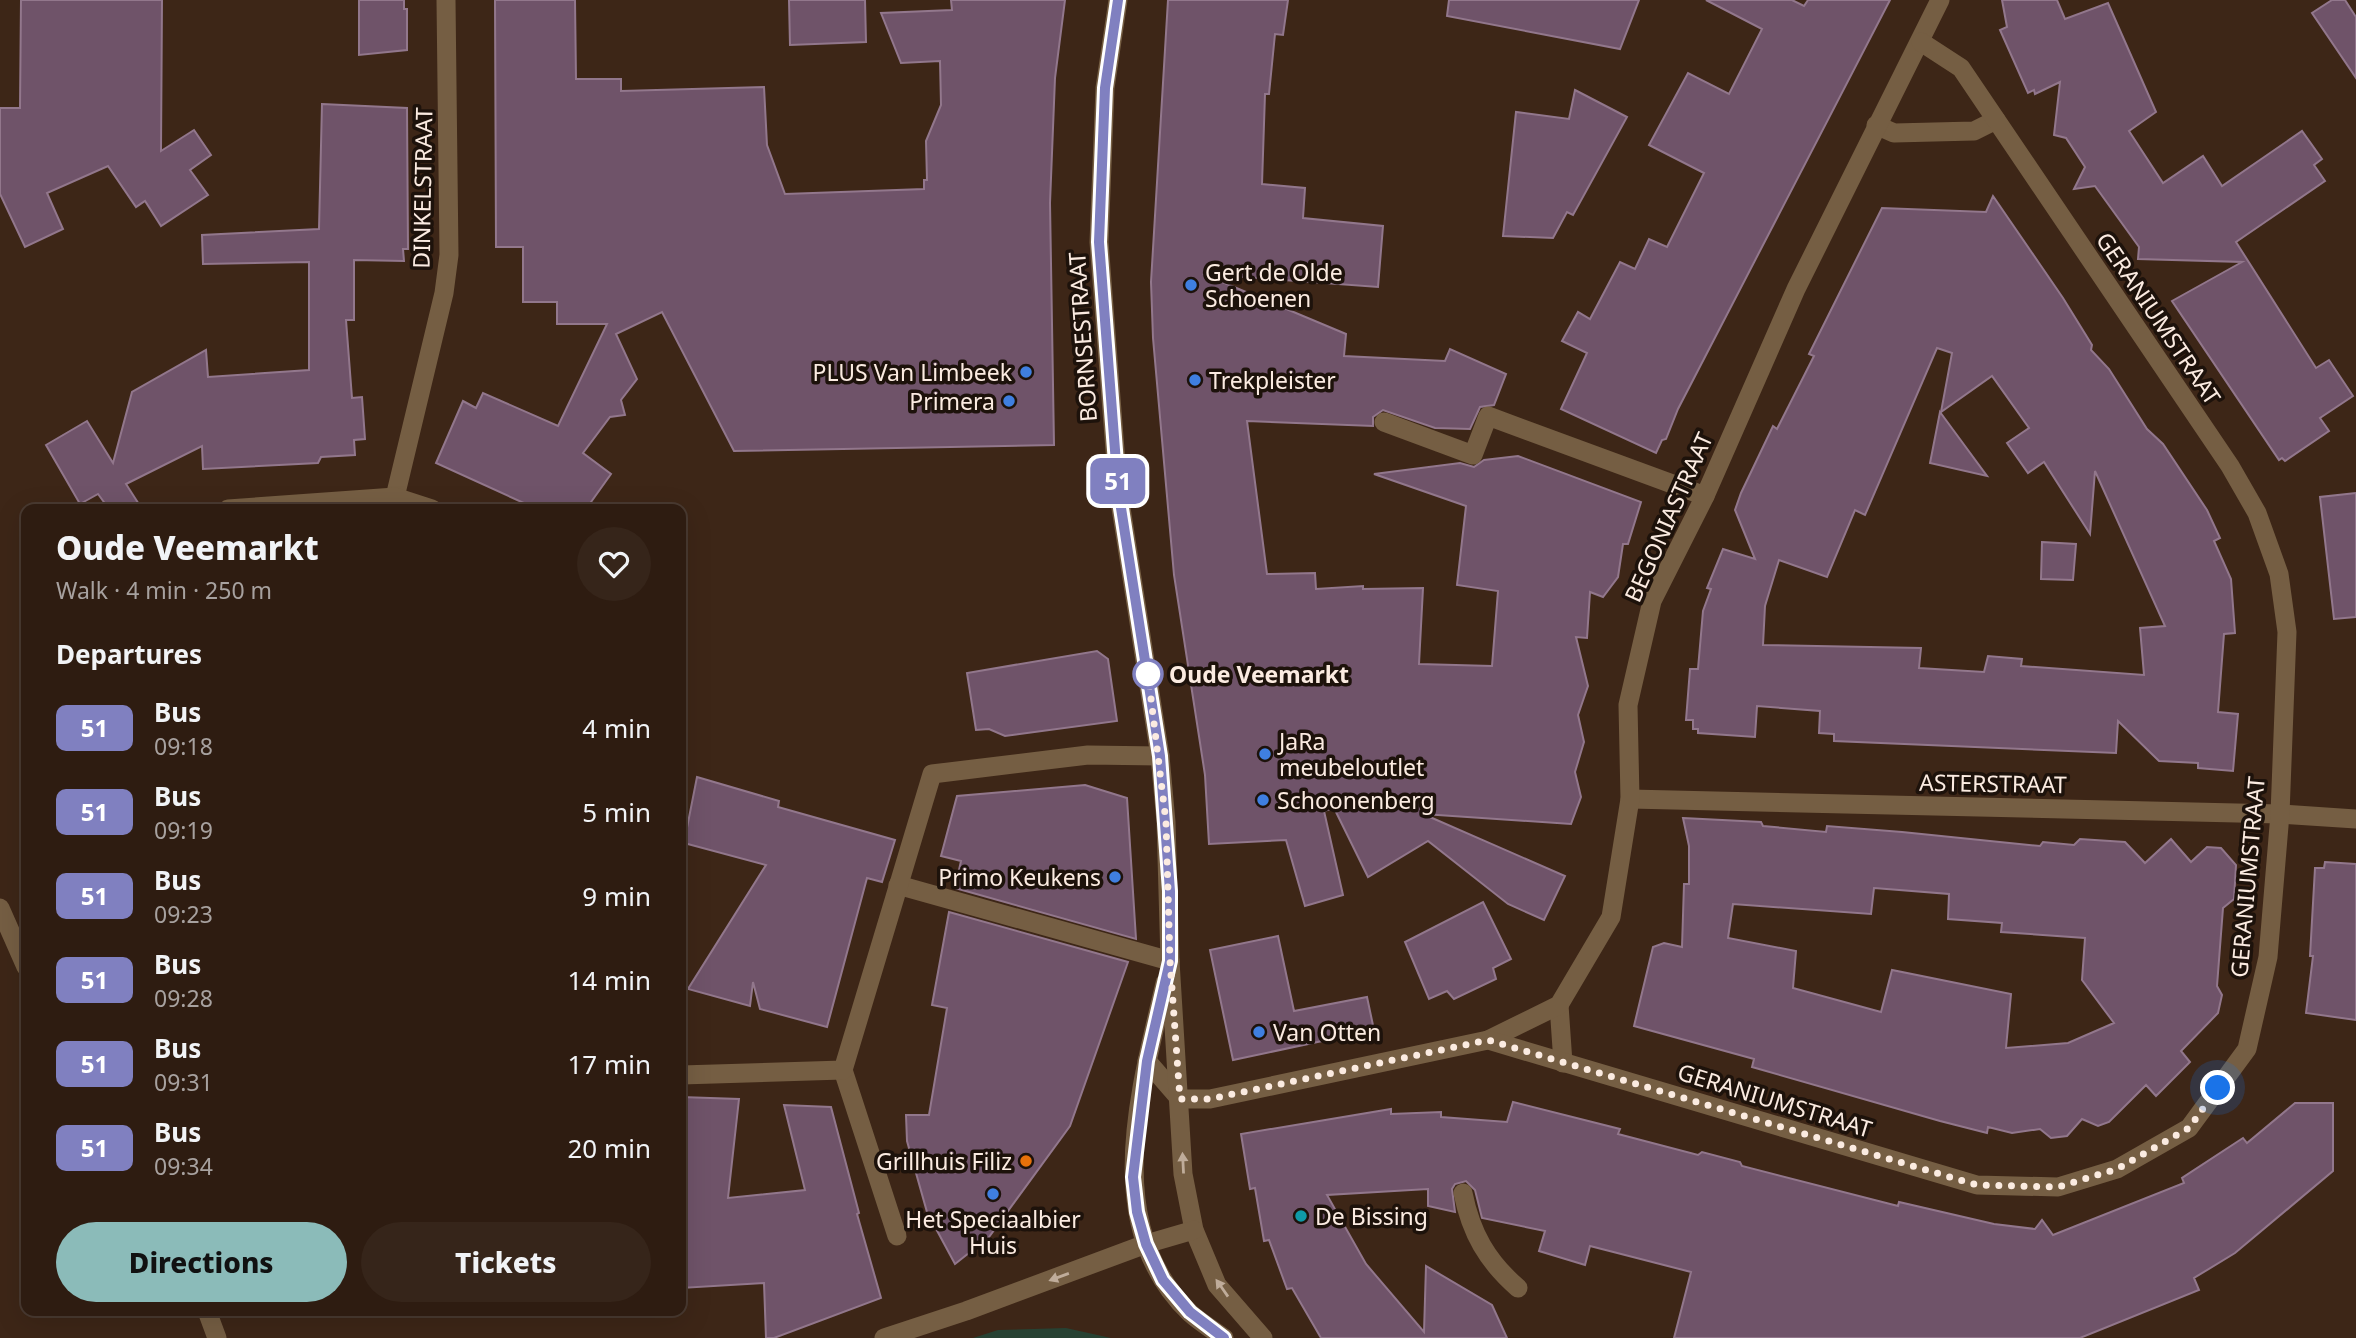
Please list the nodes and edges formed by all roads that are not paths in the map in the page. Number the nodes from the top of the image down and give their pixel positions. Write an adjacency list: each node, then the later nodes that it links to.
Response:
1 (446, 0): 9 (street, DINKELSTRAAT)
2 (1118, 0): 12 (street, BORNSESTRAAT)
3 (1940, 0): 4 (street, BEGONIASTRAAT)
4 (1921, 42): 5 (street, GERANIUMSTRAAT); 6 (street, BEGONIASTRAAT)
5 (1996, 120): 6 (street); 14 (street, GERANIUMSTRAAT)
6 (1876, 125): 8 (street, BEGONIASTRAAT)
7 (1384, 422): 8 (street)
8 (1705, 496): 13 (street, BEGONIASTRAAT)
9 (395, 498): 10 (street); 11 (street)
10 (304, 504)
11 (415, 504)
12 (1160, 756): 16 (street); 19 (street, BORNSESTRAAT)
13 (1630, 800): 14 (street, ASTERSTRAAT); 20 (street, BEGONIASTRAAT)
14 (2280, 814): 15 (street, ASTERSTRAAT); 23 (street, GERANIUMSTRAAT)
15 (2356, 819)
16 (898, 885): 19 (street); 24 (street)
17 (0, 908): 18 (street)
18 (21, 956)
19 (1170, 961): 22 (street, BORNSESTRAAT); 26 (street, BORNSESTRAAT)
20 (1559, 1005): 21 (street); 23 (street)
21 (1488, 1040): 23 (street, GERANIUMSTRAAT); 26 (street, GERANIUMSTRAAT)
22 (1147, 1061): 26 (street); 30 (street, BORNSESTRAAT)
23 (1563, 1063)
24 (843, 1070): 25 (street); 29 (street)
25 (686, 1075)
26 (1180, 1099): 28 (street, BORNSESTRAAT, one-way to 26)
27 (1463, 1193): 31 (street)
28 (1194, 1230): 30 (street); 36 (street, BORNSESTRAAT, one-way to 28)
29 (897, 1237)
30 (1146, 1244): 34 (street, one-way to 34); 35 (street, BORNSESTRAAT)
31 (1518, 1288)
32 (209, 1316): 33 (street)
33 (217, 1338)
34 (884, 1338)
35 (1224, 1338)
36 (1263, 1338)

